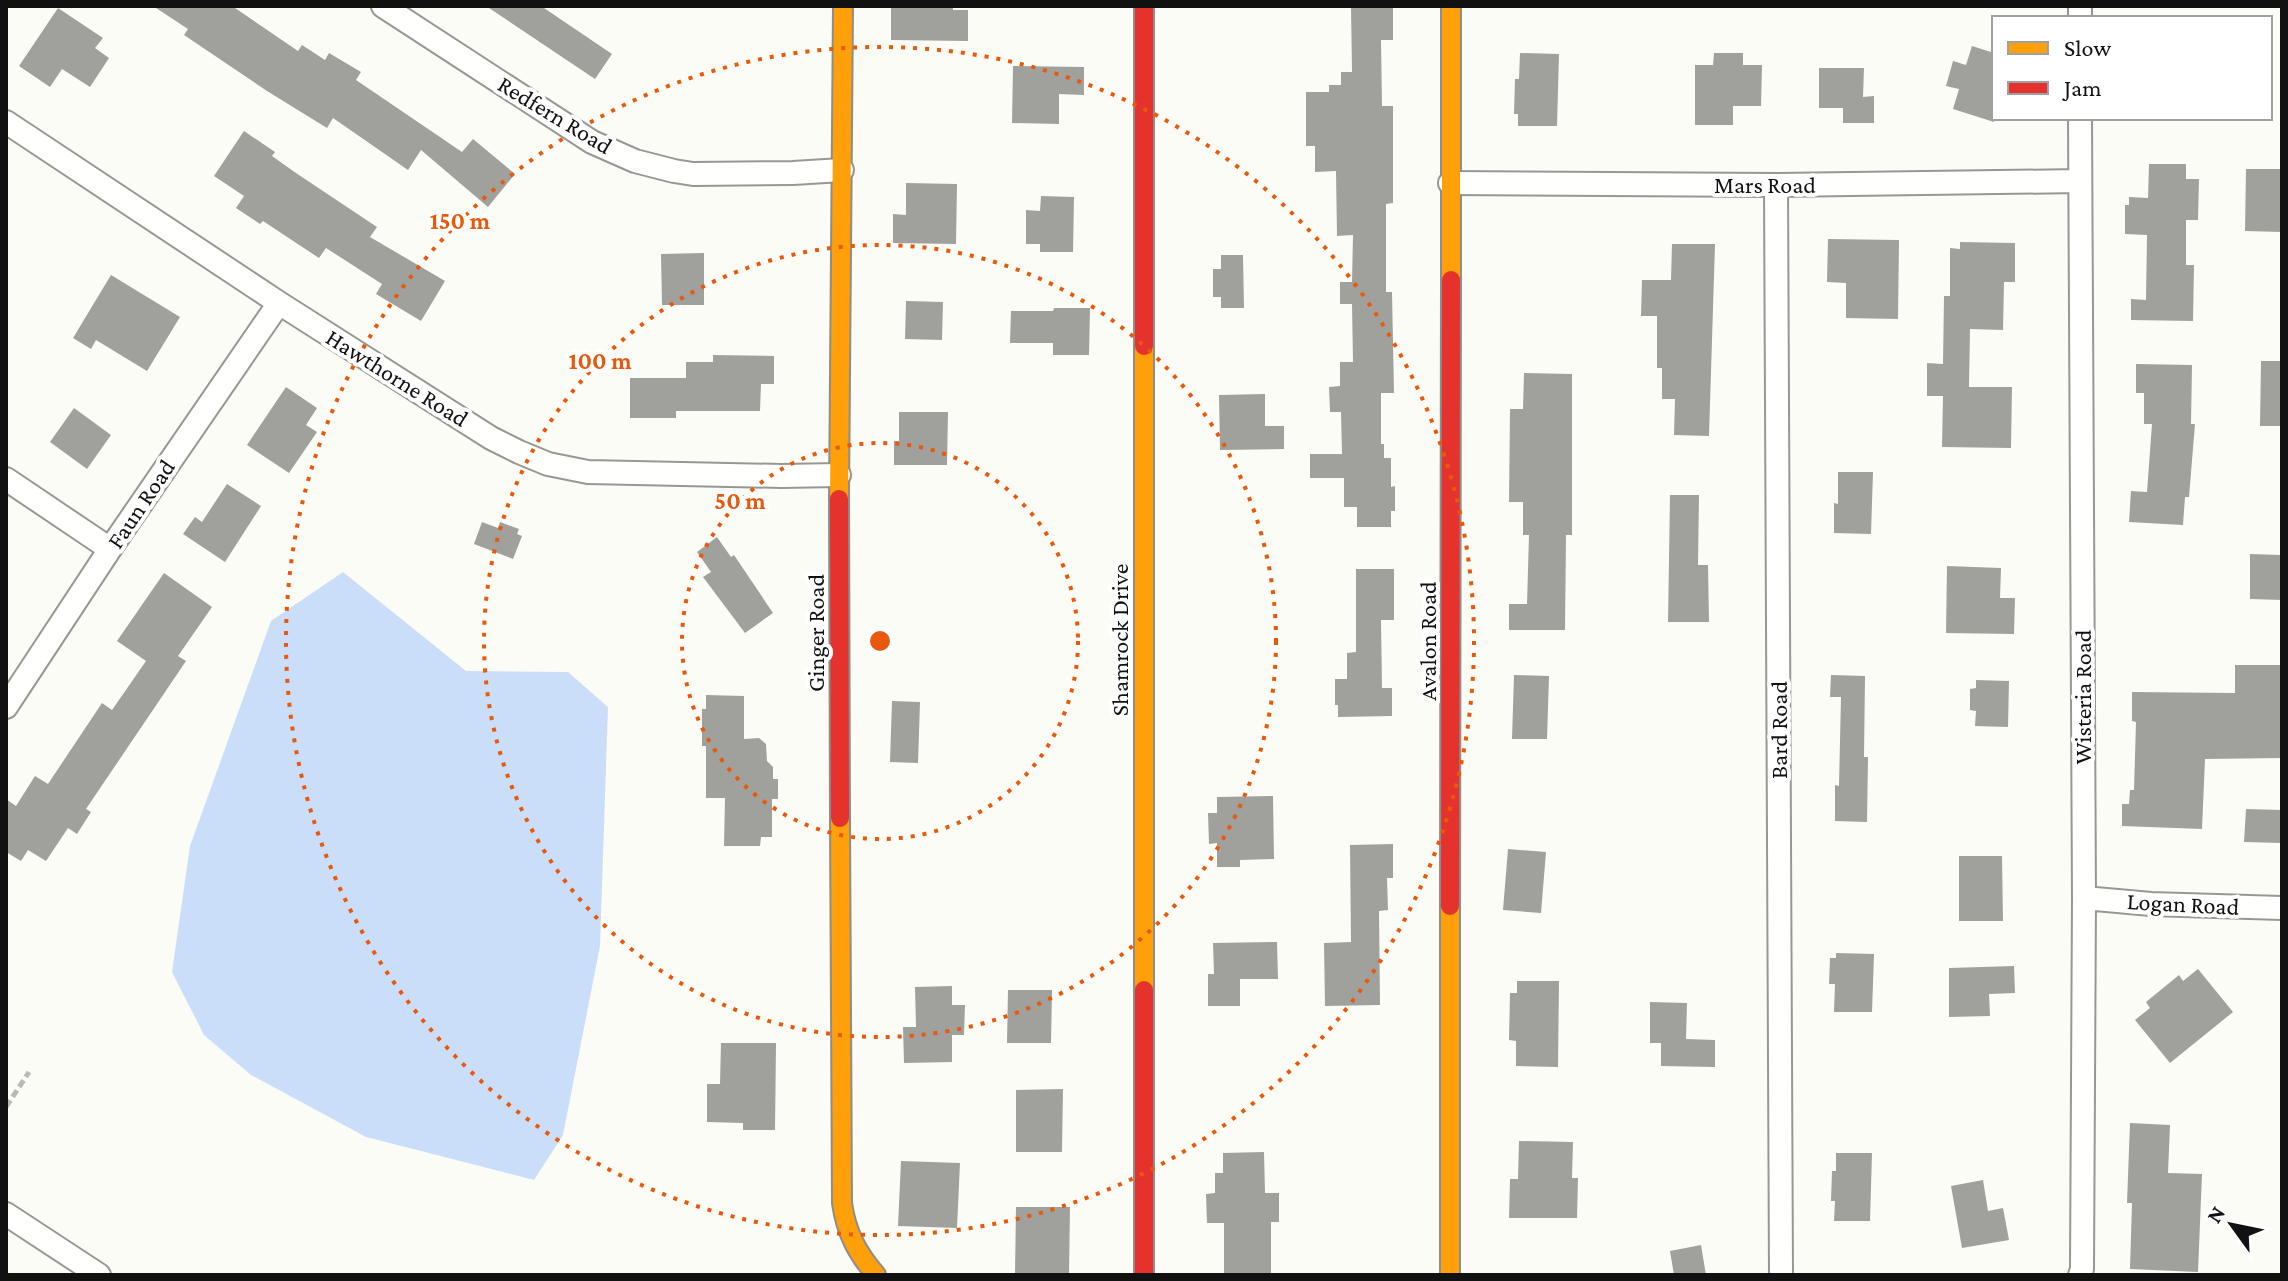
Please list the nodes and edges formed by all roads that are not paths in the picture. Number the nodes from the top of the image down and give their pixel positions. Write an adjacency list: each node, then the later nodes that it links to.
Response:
1 (383, 6): 7 (street, Redfern Road)
2 (843, 6): 7 (street, Ginger Road)
3 (1144, 6): 21 (street, Shamrock Drive)
4 (1451, 6): 9 (street, Avalon Road)
5 (2080, 120): 8 (street, Wisteria Road)
6 (6, 122): 11 (street, Hawthorne Road)
7 (842, 170): 12 (street, Ginger Road)
8 (2080, 181): 10 (street, Mars Road); 16 (street, Wisteria Road)
9 (1450, 183): 10 (street, Mars Road); 22 (street, Avalon Road)
10 (1776, 185): 23 (street, Bard Road)
11 (279, 303): 12 (street, Hawthorne Road); 14 (street, Faun Road)
12 (839, 475): 20 (street, Ginger Road)
13 (6, 479): 14 (street)
14 (110, 549): 15 (street, Faun Road)
15 (6, 707)
16 (2084, 898): 17 (street, Logan Road); 24 (street, Wisteria Road)
17 (2282, 908)
18 (6, 1214): 19 (street)
19 (99, 1275)
20 (876, 1275)
21 (1144, 1275)
22 (1450, 1275)
23 (1781, 1275)
24 (2080, 1275)

